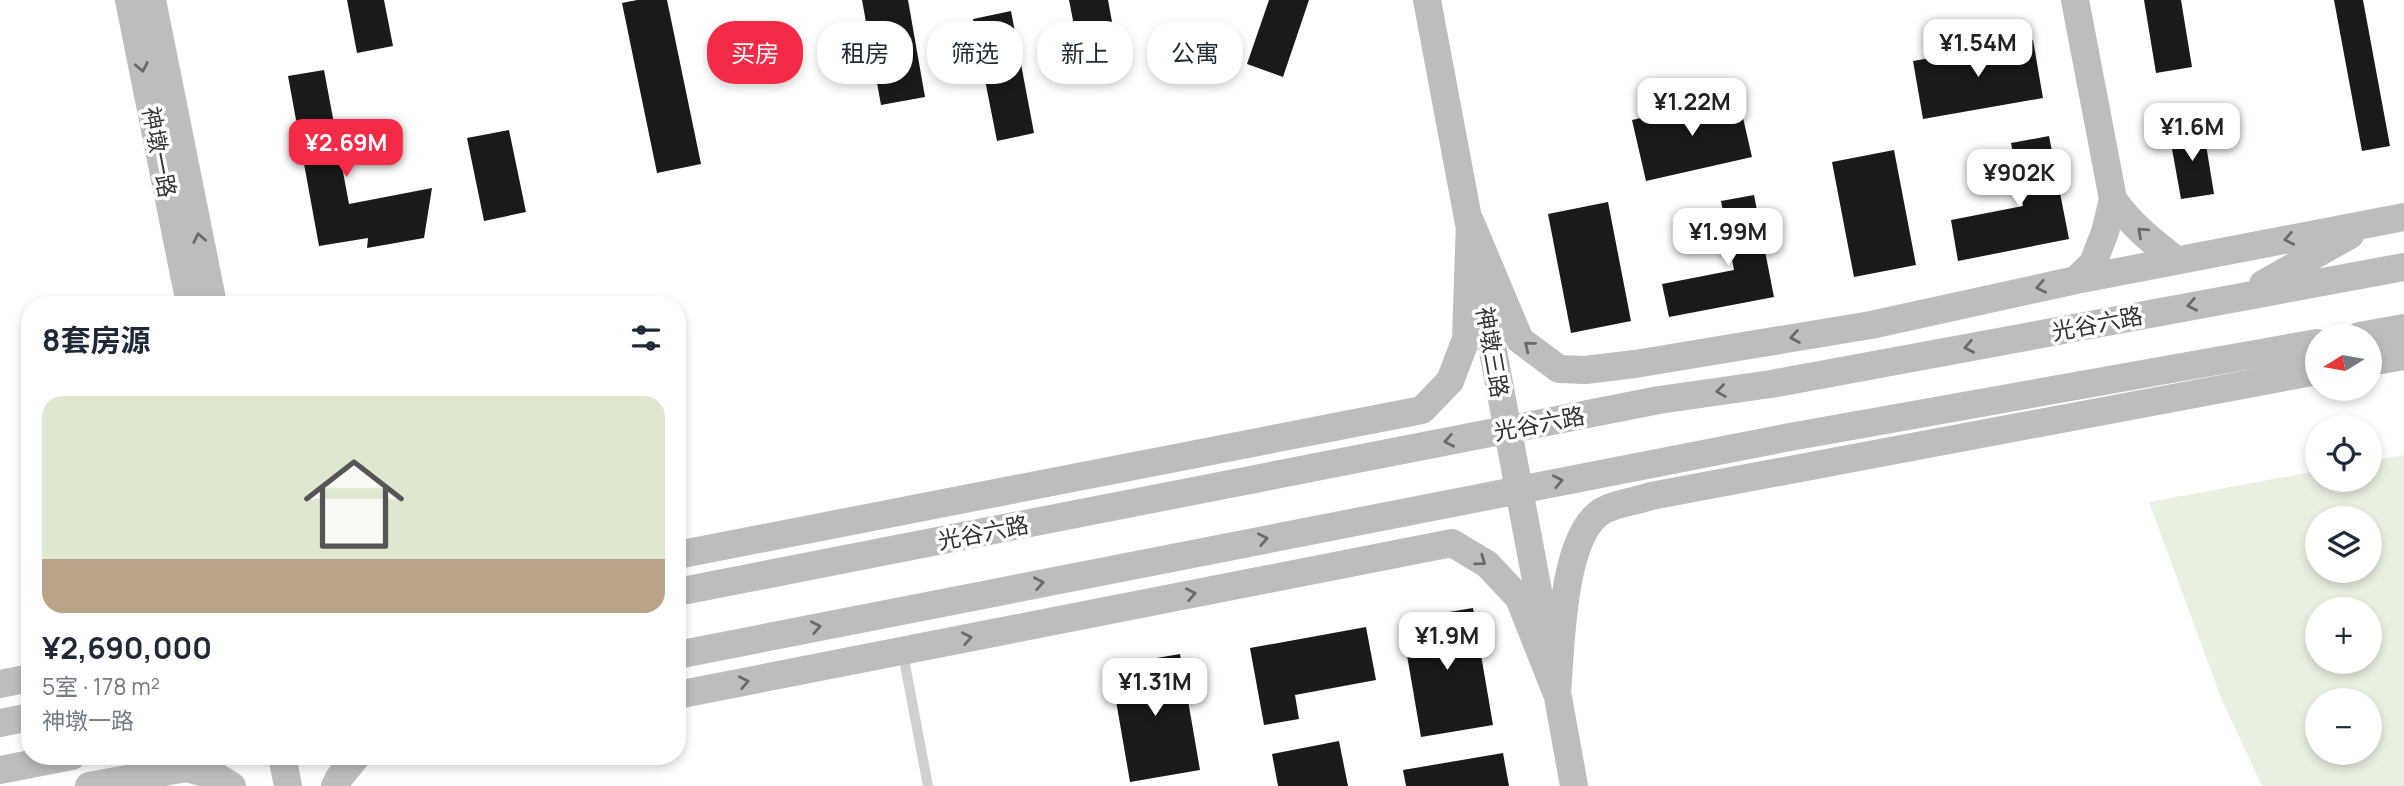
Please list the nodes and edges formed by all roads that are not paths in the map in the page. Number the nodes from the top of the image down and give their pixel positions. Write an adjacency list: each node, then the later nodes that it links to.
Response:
1 (129, 0): 13 (main road, 神墩一路, one-way to 13)
2 (152, 0): 14 (main road, 神墩一路, one-way to 2)
3 (1427, 0): 7 (main road, 神墩三路)
4 (2075, 0): 5 (main road)
5 (2113, 199): 9 (main road, one-way to 5); 11 (main road)
6 (2404, 217): 8 (main road)
7 (1470, 221): 22 (main road, one-way to 7); 26 (main road); 27 (main road, 神墩三路)
8 (2370, 223): 9 (main road, one-way to 9); 12 (main road)
9 (2176, 260): 11 (main road)
10 (2404, 267): 12 (main road, 光谷六路)
11 (2076, 280): 15 (main road, one-way to 15)
12 (2244, 295): 24 (main road, 光谷六路, one-way to 24)
13 (188, 296)
14 (211, 296)
15 (1871, 325): 22 (main road, one-way to 22); 24 (main road)
16 (2404, 331): 17 (main road); 18 (main road)
17 (2382, 333)
18 (2382, 343)
19 (2305, 346): 28 (main road)
20 (2404, 356): 21 (main road)
21 (2382, 360)
22 (1559, 369): 25 (main road)
23 (2305, 373): 29 (main road)
24 (1771, 384): 25 (main road, 光谷六路, one-way to 25)
25 (1659, 400): 27 (main road, 光谷六路)
26 (1422, 410): 30 (main road); 32 (main road)
27 (1507, 429): 30 (main road, 光谷六路, one-way to 30); 34 (main road, 神墩三路)
28 (1790, 437): 29 (main road); 31 (main road)
29 (1874, 456): 37 (main road)
30 (1347, 461): 33 (main road, 光谷六路)
31 (1666, 461): 34 (main road, one-way to 31); 37 (main road)
32 (1120, 469): 33 (main road); 36 (main road)
33 (1227, 484): 41 (main road, 光谷六路)
34 (1517, 489): 35 (main road); 49 (main road, 神墩三路)
35 (1357, 521): 38 (main road); 40 (main road, one-way to 35)
36 (817, 528): 39 (main road); 41 (main road)
37 (1583, 532): 49 (main road)
38 (1452, 542): 43 (main road, one-way to 38); 49 (main road, one-way to 49)
39 (686, 553)
40 (1116, 568): 43 (main road); 45 (main road, one-way to 40)
41 (707, 586): 42 (main road, 光谷六路)
42 (686, 590)
43 (1022, 627): 44 (main road, one-way to 43)
44 (903, 650): 48 (main road, one-way to 44); 62 (lane)
45 (686, 653)
46 (21, 680): 47 (main road)
47 (0, 684)
48 (686, 693)
49 (1558, 694): 63 (main road, 神墩三路)
50 (21, 719): 51 (main road)
51 (0, 723)
52 (26, 765): 56 (main road)
53 (223, 765): 59 (main road)
54 (284, 765): 60 (main road)
55 (301, 765): 61 (main road)
56 (0, 770)
57 (89, 786): 58 (main road)
58 (232, 786)
59 (240, 786)
60 (288, 786)
61 (305, 786)
62 (928, 786)
63 (1574, 786)

